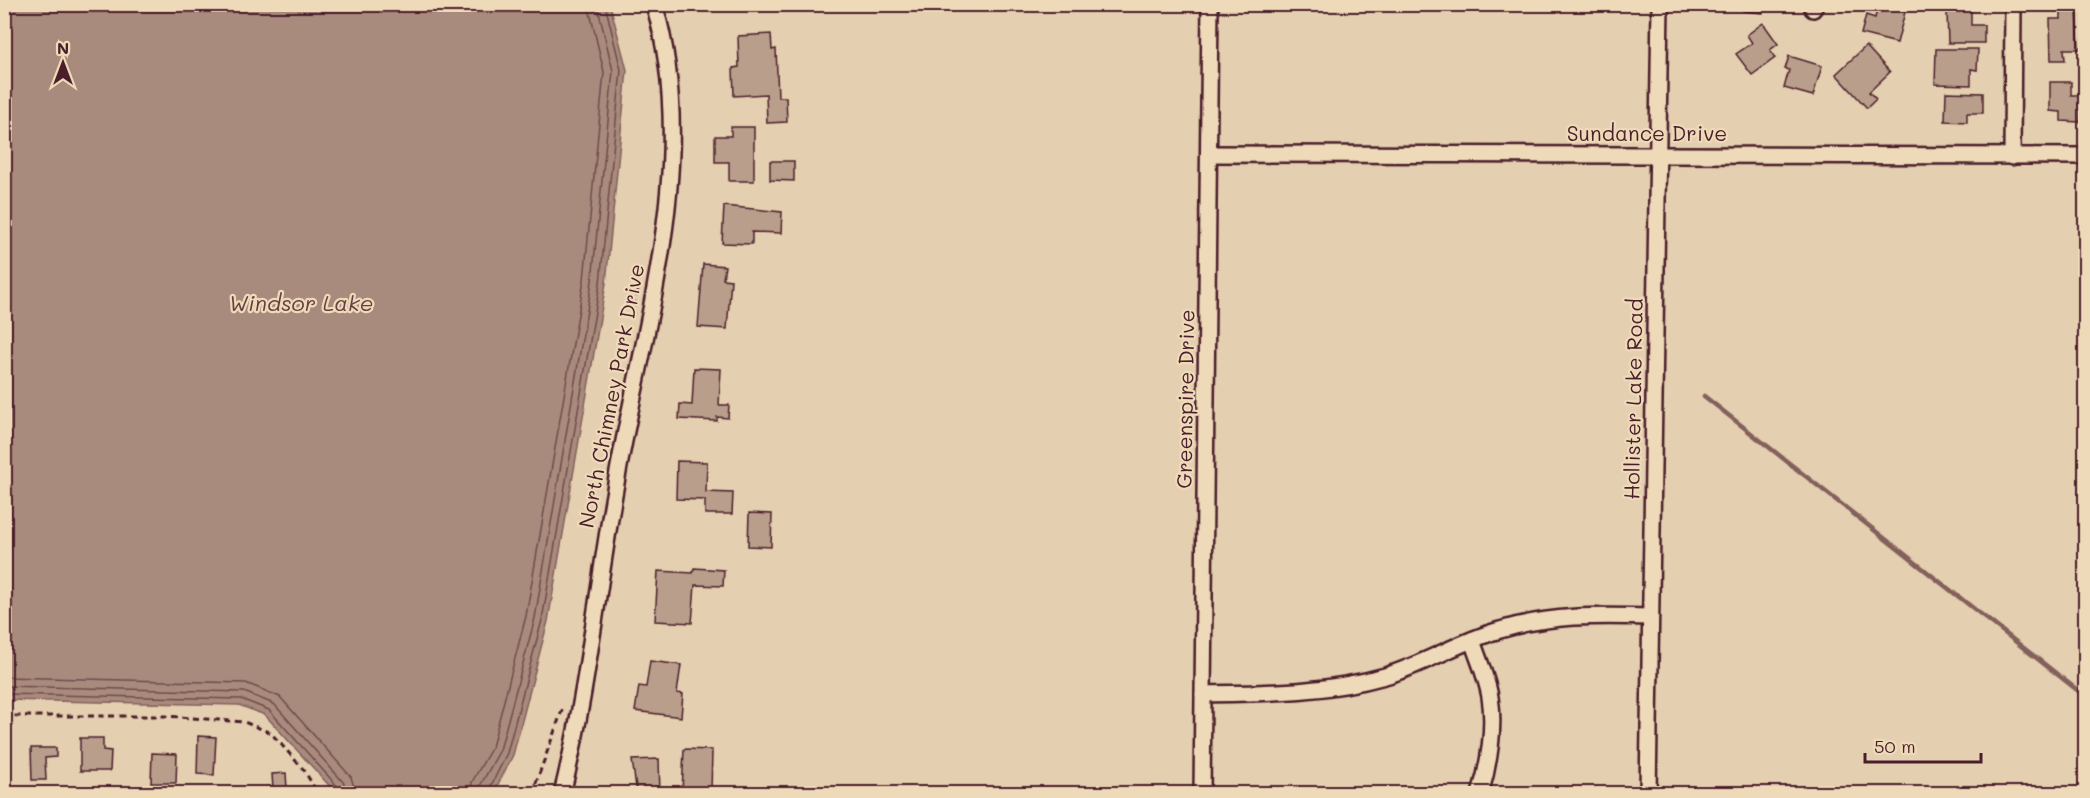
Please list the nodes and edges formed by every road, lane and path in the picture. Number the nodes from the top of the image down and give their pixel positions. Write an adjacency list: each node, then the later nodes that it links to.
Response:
1 (654, 4): 18 (street, North Chimney Park Drive)
2 (1210, 4): 5 (street, Greenspire Drive)
3 (1659, 4): 6 (street, Hollister Lake Road)
4 (2013, 4): 8 (street)
5 (1209, 154): 6 (street, Sundance Drive); 13 (street, Greenspire Drive)
6 (1658, 155): 8 (street, Sundance Drive); 11 (street, Hollister Lake Road)
7 (2085, 156): 8 (street, Sundance Drive)
8 (2012, 157)
9 (639, 279): 10 (path)
10 (631, 325)
11 (1650, 617): 12 (street); 21 (street, Hollister Lake Road)
12 (1472, 640): 13 (street); 20 (street)
13 (1203, 694): 19 (street, Greenspire Drive)
14 (566, 697): 17 (path)
15 (4, 716): 16 (path)
16 (318, 794)
17 (532, 794)
18 (562, 794)
19 (1202, 794)
20 (1480, 794)
21 (1648, 794)

